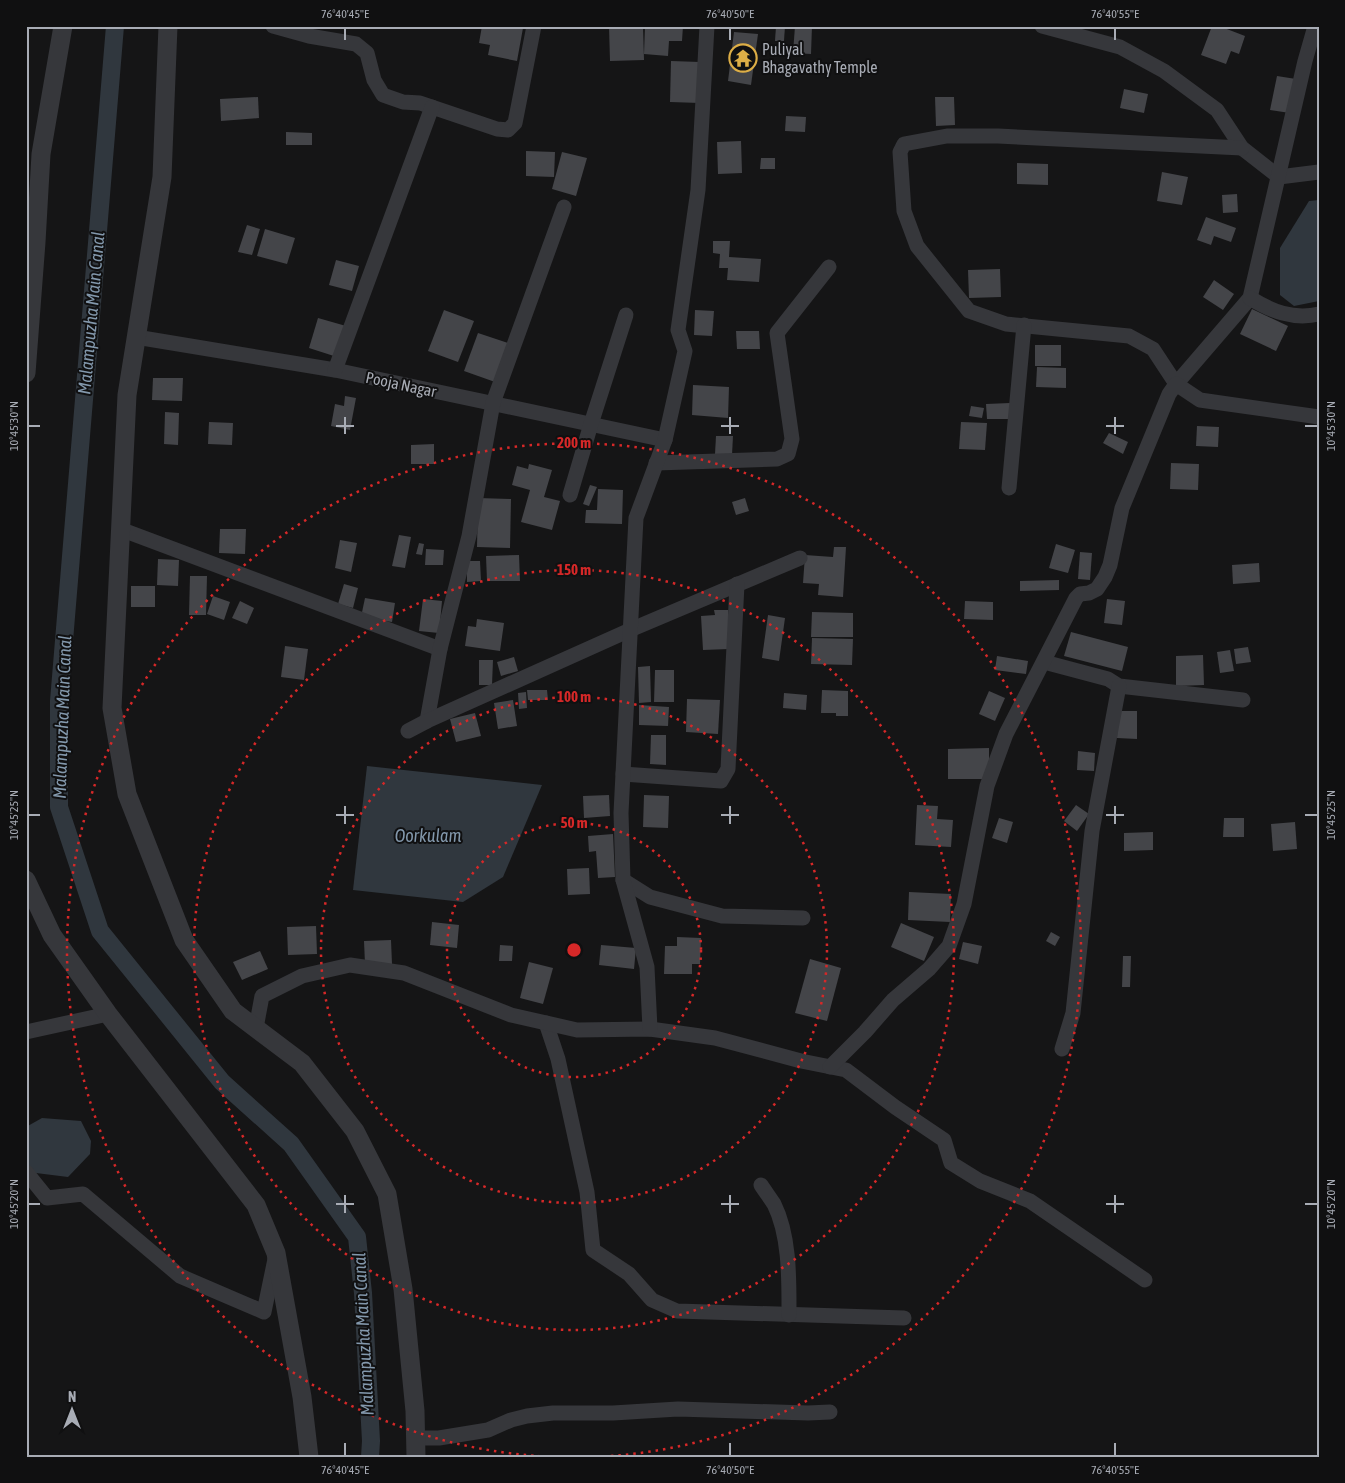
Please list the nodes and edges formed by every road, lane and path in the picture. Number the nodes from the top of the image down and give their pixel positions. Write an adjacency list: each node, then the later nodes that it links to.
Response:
1 (63, 26): 20 (street)
2 (168, 26): 18 (street)
3 (274, 26): 8 (street)
4 (534, 26): 8 (street)
5 (707, 26): 25 (street)
6 (1042, 26): 9 (street)
7 (1315, 26): 11 (street)
8 (432, 107): 19 (street)
9 (1242, 148): 11 (street); 17 (street)
10 (1319, 172): 11 (street)
11 (1279, 177): 14 (street)
12 (564, 207): 22 (street)
13 (829, 267): 26 (street)
14 (1250, 298): 15 (street); 21 (street)
15 (1319, 314)
16 (626, 315): 24 (street)
17 (1024, 325): 21 (street); 27 (street)
18 (136, 337): 19 (street, Pooja Nagar); 29 (street)
19 (335, 370): 22 (street, Pooja Nagar)
20 (26, 373)
21 (1176, 384): 23 (street); 34 (street)
22 (493, 403): 24 (street, Pooja Nagar); 33 (street)
23 (1319, 417)
24 (591, 424): 25 (street, Pooja Nagar); 28 (street)
25 (665, 440): 26 (street)
26 (656, 463): 32 (street)
27 (1009, 488)
28 (570, 495)
29 (120, 529): 33 (street); 45 (street)
30 (800, 558): 31 (street)
31 (737, 584): 32 (street); 39 (street)
32 (630, 630): 37 (street); 39 (street)
33 (440, 649): 37 (street)
34 (1044, 662): 35 (street); 49 (street)
35 (1118, 686): 36 (street); 48 (street)
36 (1243, 700)
37 (428, 721): 38 (street)
38 (408, 731)
39 (623, 774): 41 (street)
40 (26, 880): 43 (street)
41 (623, 880): 42 (street); 46 (street)
42 (803, 918)
43 (108, 1014): 47 (street); 52 (street)
44 (546, 1023): 45 (street); 46 (street); 54 (street)
45 (256, 1028): 57 (street)
46 (650, 1029): 49 (street)
47 (26, 1032)
48 (1062, 1049)
49 (830, 1067): 53 (street)
50 (26, 1172): 52 (street)
51 (760, 1185): 54 (street)
52 (276, 1252): 58 (street)
53 (1145, 1280)
54 (789, 1315): 55 (street)
55 (904, 1318)
56 (830, 1412): 57 (street)
57 (415, 1448)
58 (309, 1457)

